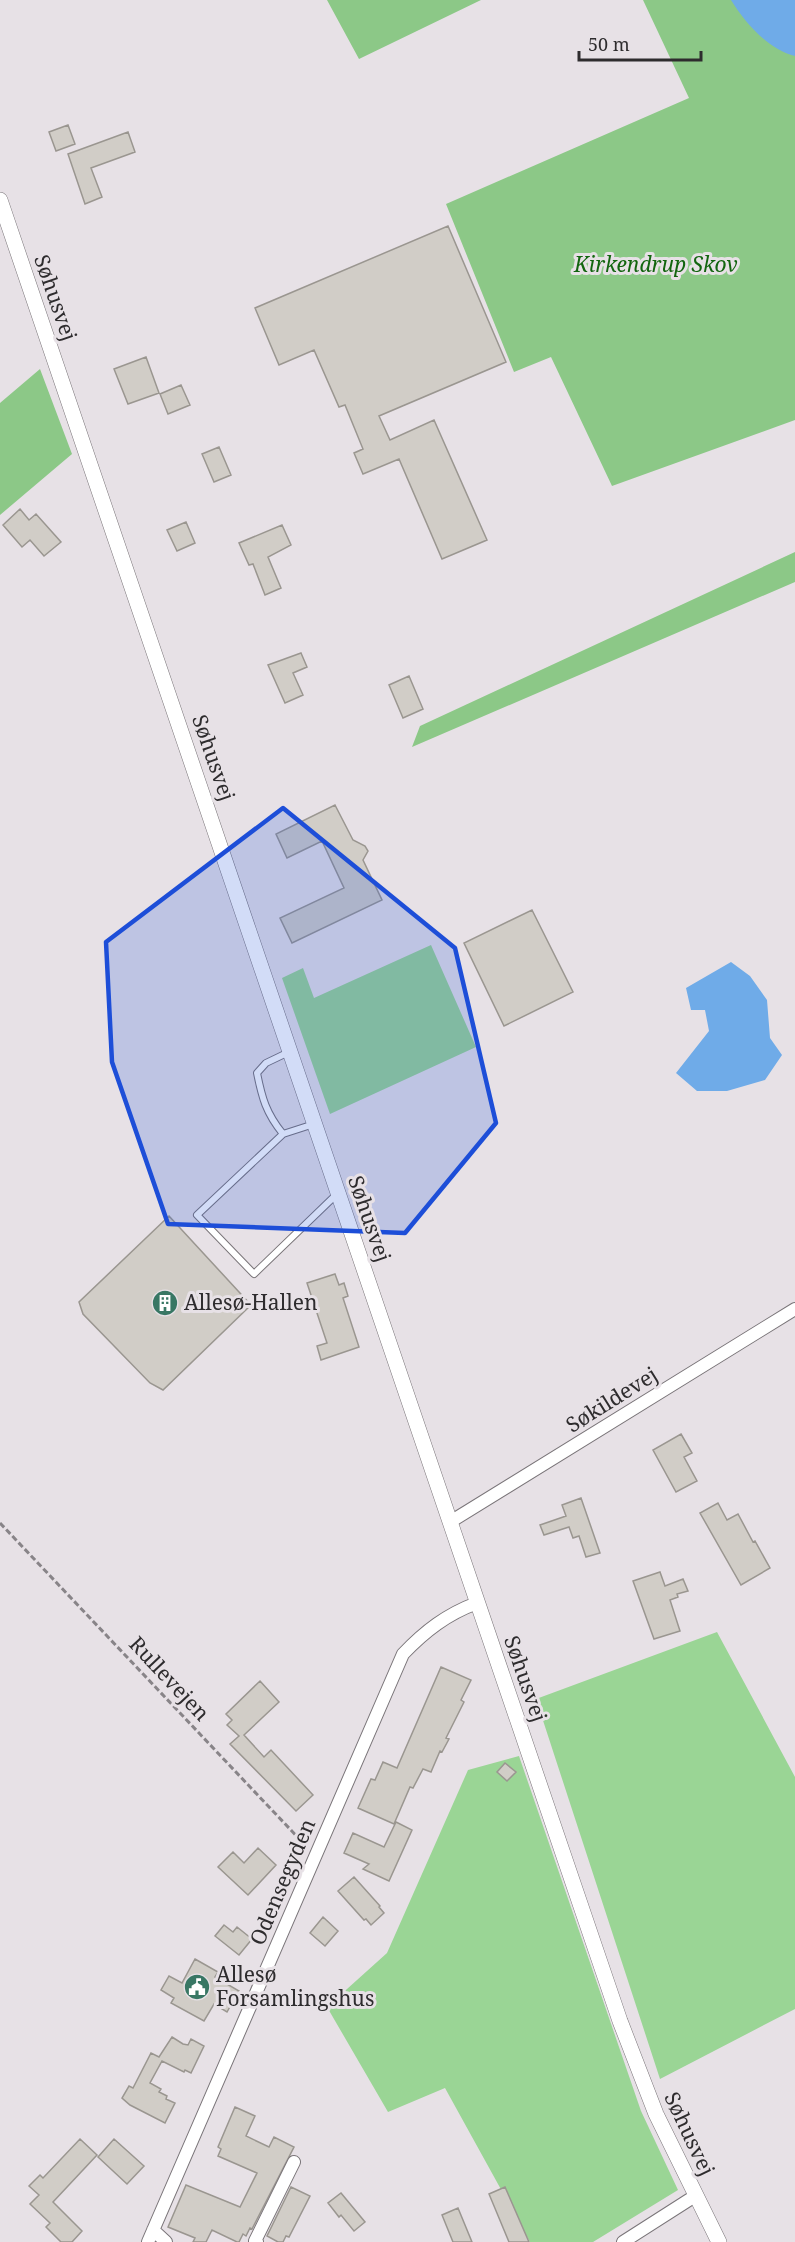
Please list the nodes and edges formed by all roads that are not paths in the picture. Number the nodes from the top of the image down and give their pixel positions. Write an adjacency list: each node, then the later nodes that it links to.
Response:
1 (0, 200): 2 (street, Søhusvej)
2 (290, 1052): 3 (street, Søhusvej); 4 (lane)
3 (314, 1124): 4 (lane); 5 (street, Søhusvej)
4 (283, 1134): 5 (lane)
5 (338, 1193): 7 (street, Søhusvej)
6 (795, 1309): 7 (street, Søkildevej)
7 (450, 1522): 8 (street, Søhusvej)
8 (477, 1603): 10 (street, Søhusvej); 11 (street, Odensegyden)
9 (294, 2162): 14 (street)
10 (695, 2196): 15 (street); 16 (street, Søhusvej)
11 (153, 2230): 12 (street, Odensegyden); 13 (street)
12 (148, 2242)
13 (166, 2242)
14 (258, 2242)
15 (623, 2242)
16 (718, 2242)

